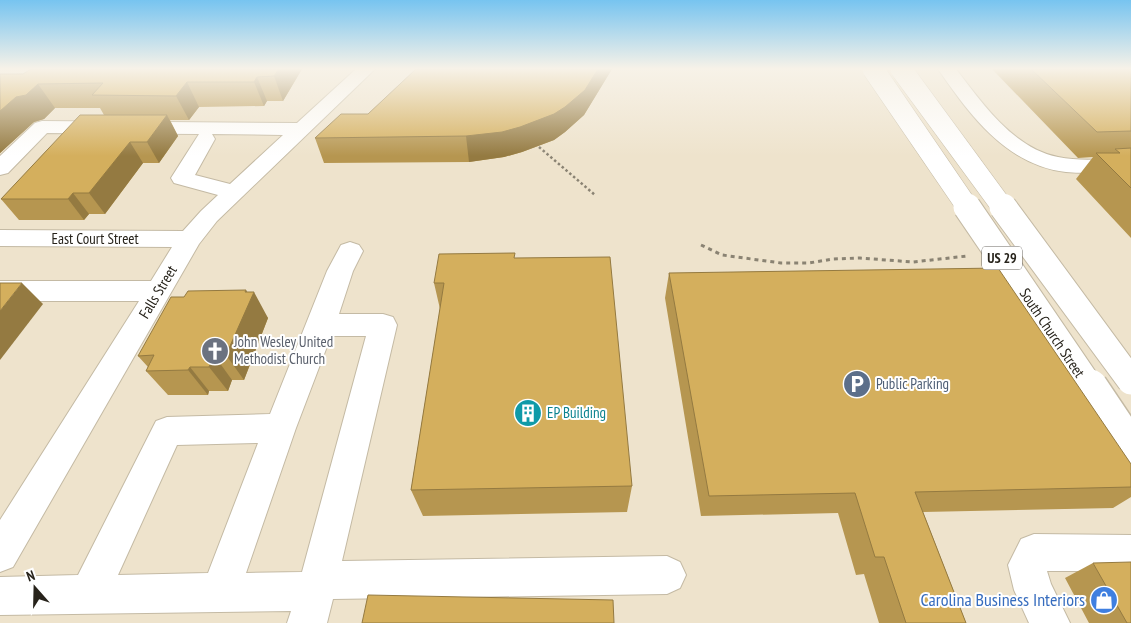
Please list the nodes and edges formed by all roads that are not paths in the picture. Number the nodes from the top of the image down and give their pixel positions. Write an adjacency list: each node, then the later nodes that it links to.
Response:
1 (335, 98): 5 (main road, Falls Street)
2 (893, 98): 18 (main road, South Church Street / US 29, bridge)
3 (923, 98): 16 (main road, US 29, bridge)
4 (970, 98): 7 (main road)
5 (303, 130): 8 (main road); 9 (main road, Falls Street)
6 (205, 139): 9 (main road)
7 (1131, 164)
8 (0, 168)
9 (234, 192): 11 (main road, Falls Street)
10 (0, 238): 11 (main road, East Court Street)
11 (190, 239): 14 (main road, Falls Street)
12 (350, 251): 15 (main road)
13 (0, 291): 14 (main road)
14 (158, 291): 20 (main road, Falls Street)
15 (322, 325): 17 (main road); 25 (main road)
16 (1131, 381)
17 (280, 428): 22 (main road); 23 (main road)
18 (1131, 448)
19 (1131, 553): 26 (main road)
20 (0, 554)
21 (667, 576): 25 (main road)
22 (220, 591): 23 (main road); 25 (main road)
23 (89, 594): 24 (main road)
24 (0, 596)
25 (314, 598)
26 (1050, 623)

